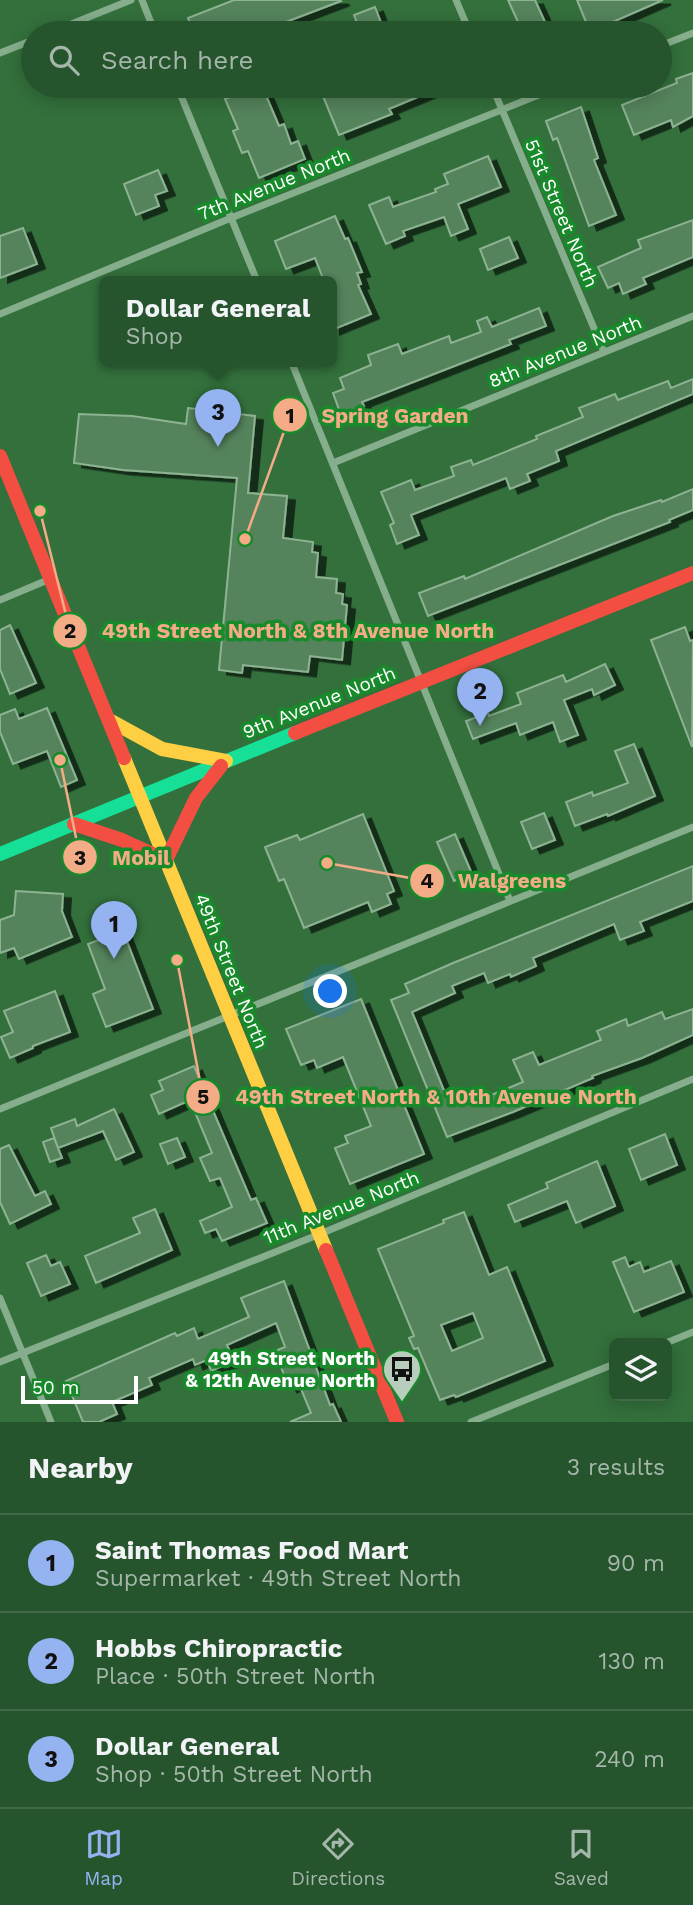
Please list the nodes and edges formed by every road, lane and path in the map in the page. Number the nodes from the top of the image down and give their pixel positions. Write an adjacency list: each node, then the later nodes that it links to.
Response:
1 (131, 0): 4 (street)
2 (142, 0): 5 (street)
3 (456, 0): 6 (street)
4 (79, 21)
5 (150, 21)
6 (465, 21)
7 (693, 33): 8 (street)
8 (672, 41)
9 (21, 45): 10 (street)
10 (0, 54)
11 (182, 98): 15 (street)
12 (497, 98): 14 (street, 51st Street North)
13 (532, 98): 14 (street, 7th Avenue North)
14 (502, 110): 15 (street, 7th Avenue North); 19 (street, 51st Street North)
15 (231, 218): 16 (street); 17 (street, 7th Avenue North)
16 (255, 276)
17 (0, 314)
18 (693, 316): 19 (street, 8th Avenue North)
19 (604, 352): 22 (street, 8th Avenue North)
20 (293, 367): 22 (street)
21 (0, 456): 24 (main road, 49th Street North)
22 (333, 463): 26 (street)
23 (693, 573): 26 (main road, 9th Avenue North)
24 (50, 579): 25 (street); 27 (main road, 49th Street North)
25 (0, 600)
26 (420, 681): 28 (main road, 9th Avenue North); 34 (street)
27 (108, 720): 28 (main road); 29 (main road, 49th Street North)
28 (227, 761): 29 (main road, 9th Avenue North); 33 (main road)
29 (140, 797): 30 (main road, 9th Avenue North); 33 (main road, 49th Street North)
30 (74, 824): 32 (main road, 9th Avenue North); 33 (main road)
31 (693, 827): 34 (street)
32 (0, 854)
33 (166, 860): 35 (main road, 49th Street North)
34 (510, 901): 35 (street)
35 (230, 1015): 37 (street); 38 (main road, 49th Street North)
36 (693, 1079): 38 (street, 11th Avenue North)
37 (0, 1109)
38 (320, 1234): 42 (street, 11th Avenue North); 46 (main road, 49th Street North)
39 (0, 1298): 42 (street)
40 (693, 1332): 41 (street)
41 (672, 1341)
42 (23, 1353): 43 (street, 11th Avenue North); 45 (street)
43 (0, 1362)
44 (609, 1366): 47 (street)
45 (51, 1422)
46 (397, 1422)
47 (471, 1422)

